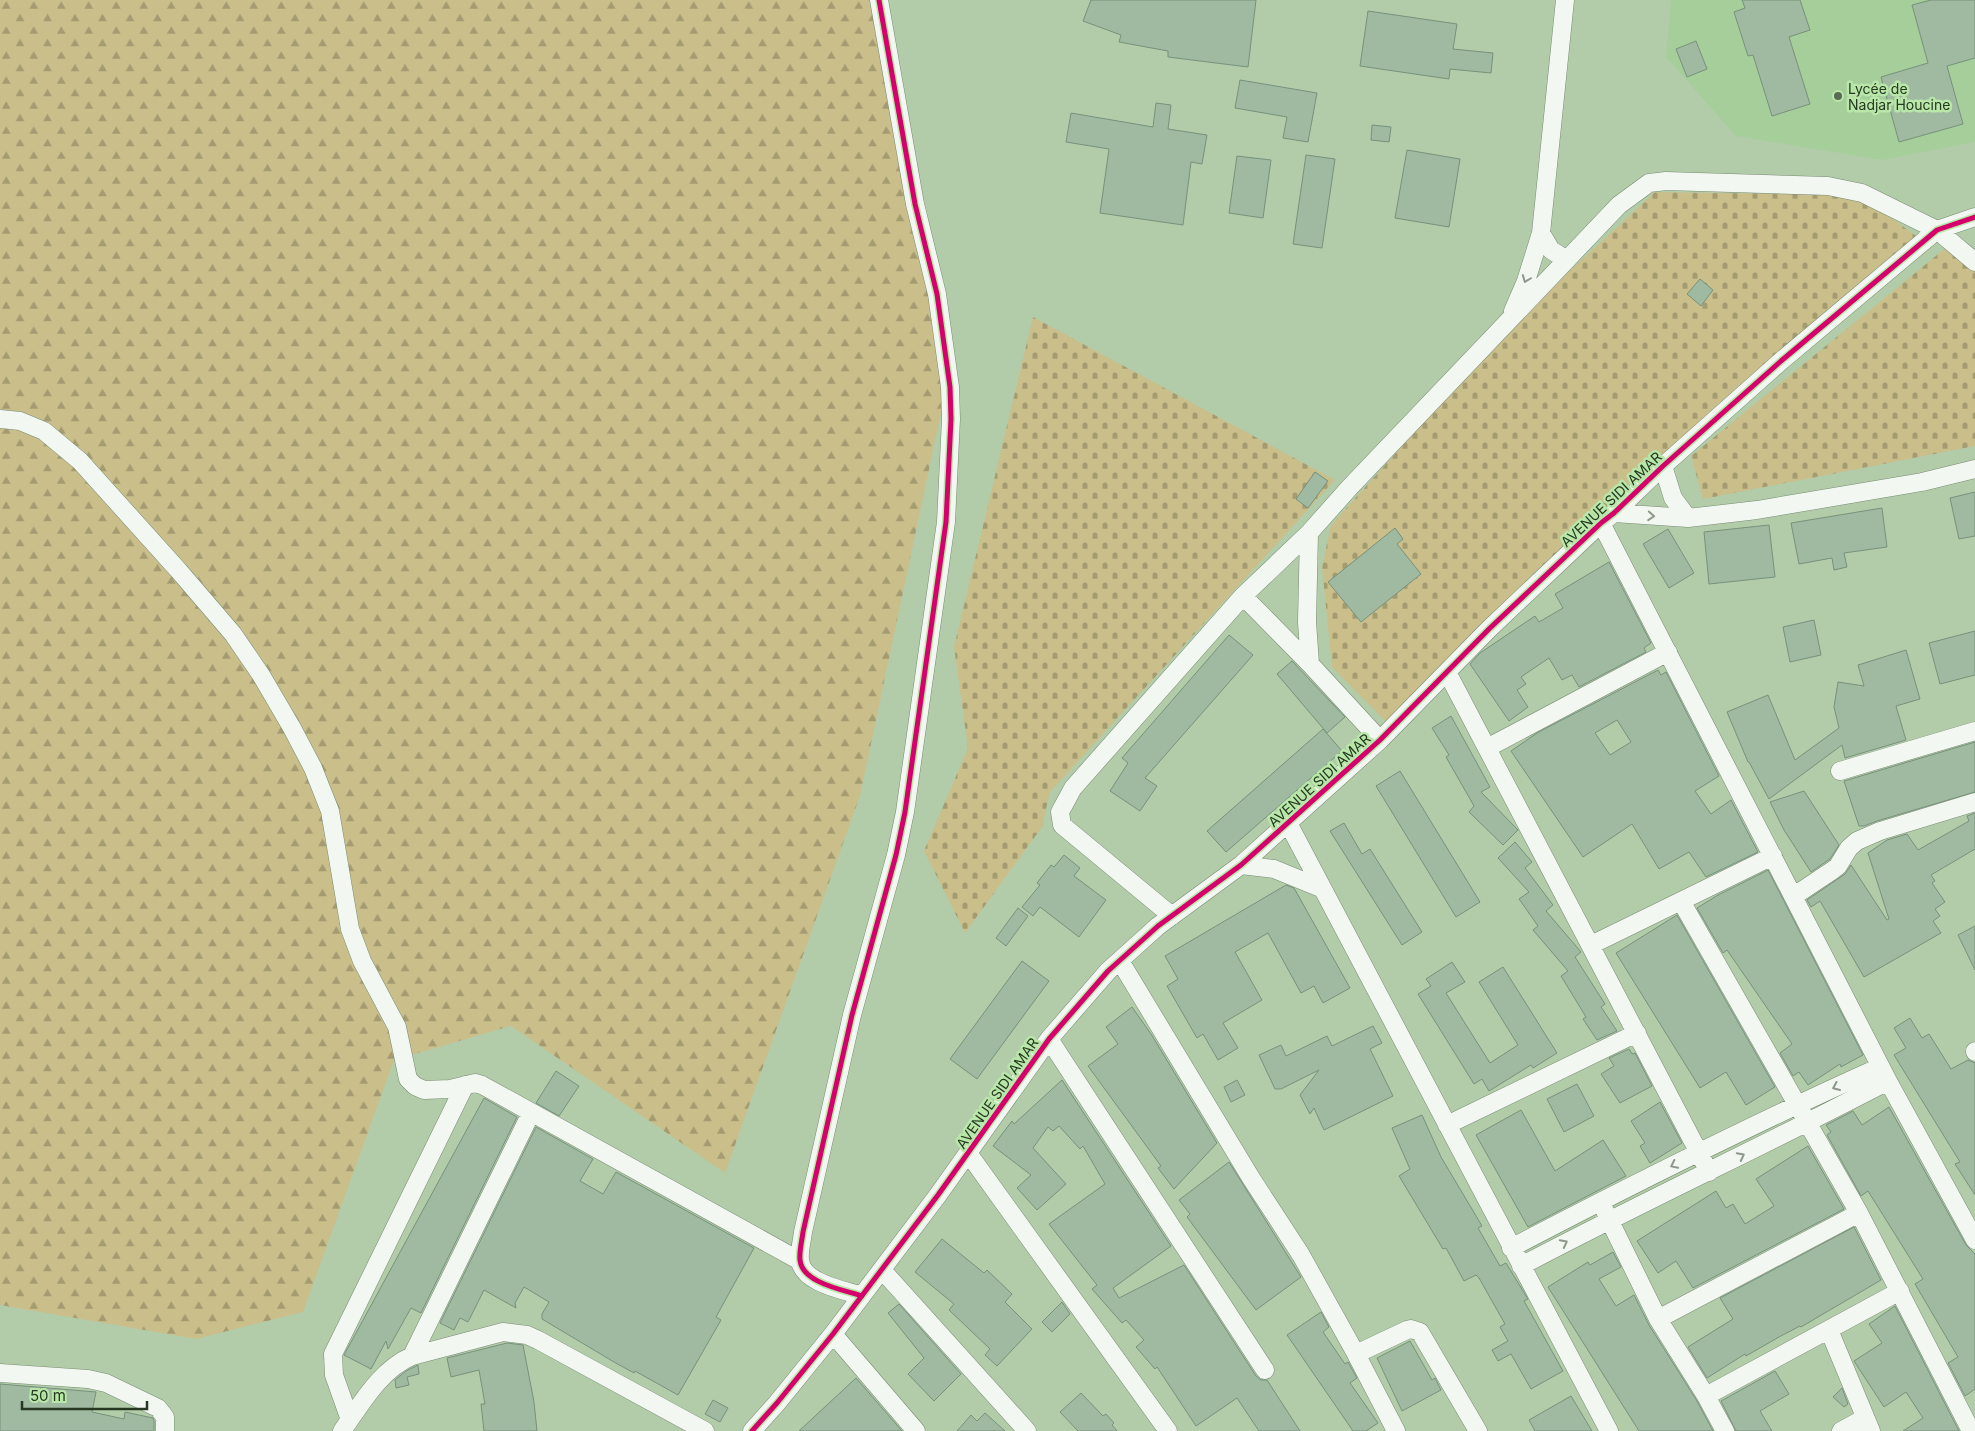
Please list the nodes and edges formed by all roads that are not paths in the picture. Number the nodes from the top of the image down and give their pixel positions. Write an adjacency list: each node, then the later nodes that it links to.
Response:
1 (879, 0): 49 (street)
2 (1565, 0): 5 (street)
3 (1975, 217): 4 (street, AVENUE SIDI AMAR)
4 (1937, 230): 6 (street); 7 (street); 10 (street, AVENUE SIDI AMAR)
5 (1541, 233): 6 (street); 8 (street, one-way to 8)
6 (1567, 260): 8 (street)
7 (1975, 262)
8 (1504, 326): 14 (street)
9 (0, 419): 36 (street)
10 (1663, 466): 12 (street, AVENUE SIDI AMAR); 13 (street)
11 (1975, 469): 13 (street)
12 (1608, 518): 13 (street, one-way to 13); 16 (street); 18 (street, AVENUE SIDI AMAR)
13 (1688, 518)
14 (1309, 533): 15 (street); 17 (street)
15 (1243, 596): 17 (street); 30 (street)
16 (1668, 652): 21 (street); 25 (street)
17 (1310, 664): 20 (street)
18 (1447, 672): 20 (street, AVENUE SIDI AMAR); 21 (street)
19 (1975, 731): 22 (street)
20 (1380, 740): 24 (street, AVENUE SIDI AMAR)
21 (1487, 748): 31 (street)
22 (1840, 771)
23 (1975, 802): 28 (street)
24 (1288, 823): 26 (street, AVENUE SIDI AMAR); 27 (street)
25 (1773, 856): 28 (street); 29 (street)
26 (1241, 865): 27 (street); 30 (street, AVENUE SIDI AMAR)
27 (1323, 889): 40 (street)
28 (1794, 896): 35 (street)
29 (1681, 901): 31 (street); 37 (street)
30 (1172, 916): 32 (street, AVENUE SIDI AMAR)
31 (1592, 946): 33 (street)
32 (1120, 960): 34 (street, AVENUE SIDI AMAR); 57 (street)
33 (1637, 1033): 40 (street); 41 (street)
34 (1049, 1039): 42 (street, AVENUE SIDI AMAR); 59 (street)
35 (1884, 1074): 37 (street, one-way to 37); 39 (street); 47 (street)
36 (466, 1085): 38 (street); 63 (street)
37 (1798, 1105): 39 (street); 41 (street)
38 (531, 1113): 49 (street); 58 (street)
39 (1808, 1122): 43 (street, one-way to 39); 45 (street)
40 (1446, 1124): 48 (street)
41 (1700, 1153): 43 (street); 44 (street, one-way to 44)
42 (968, 1154): 51 (street, AVENUE SIDI AMAR); 69 (street)
43 (1709, 1172): 46 (street)
44 (1600, 1201): 46 (street); 48 (street)
45 (1859, 1213): 52 (street); 54 (street)
46 (1609, 1220): 50 (street, one-way to 46); 54 (street)
47 (1975, 1240)
48 (1511, 1248): 50 (street)
49 (800, 1261): 53 (street)
50 (1521, 1266): 72 (street)
51 (882, 1270): 53 (street, AVENUE SIDI AMAR); 68 (street)
52 (1900, 1291): 55 (street); 75 (street)
53 (862, 1296): 56 (street, AVENUE SIDI AMAR)
54 (1658, 1319): 61 (street)
55 (1829, 1330): 61 (street); 62 (street)
56 (833, 1334): 66 (street, AVENUE SIDI AMAR); 67 (street)
57 (1356, 1354): 70 (street); 71 (street)
58 (412, 1356): 63 (street); 65 (street)
59 (1265, 1370)
60 (0, 1373): 64 (street)
61 (1706, 1396): 73 (street)
62 (1868, 1425): 74 (street)
63 (346, 1426)
64 (165, 1431)
65 (705, 1431)
66 (752, 1431)
67 (916, 1431)
68 (1028, 1431)
69 (1168, 1431)
70 (1396, 1431)
71 (1478, 1431)
72 (1609, 1431)
73 (1725, 1431)
74 (1841, 1431)
75 (1971, 1431)

